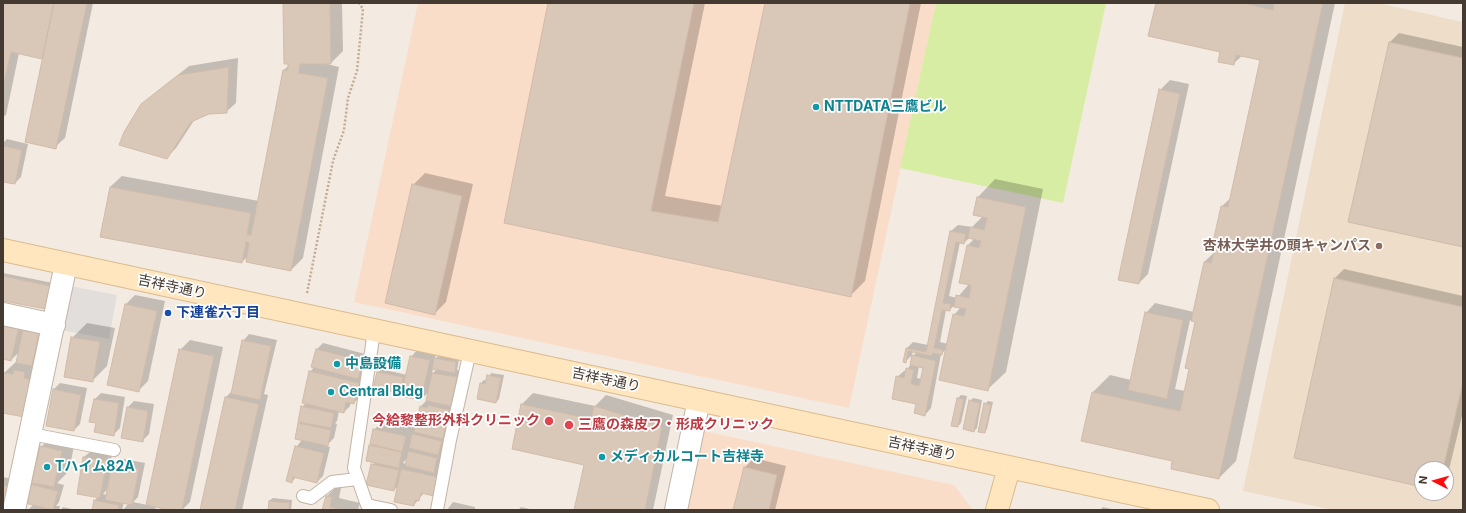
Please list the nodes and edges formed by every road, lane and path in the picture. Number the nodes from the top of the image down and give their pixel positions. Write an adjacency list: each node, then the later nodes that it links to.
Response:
1 (359, 3): 5 (path)
2 (3, 250): 3 (main road, 吉祥寺通り)
3 (66, 264): 5 (main road, 吉祥寺通り); 6 (street)
4 (3, 314): 6 (street)
5 (302, 315): 7 (main road, 吉祥寺通り)
6 (54, 325): 10 (street)
7 (374, 330): 8 (main road, 吉祥寺通り); 13 (lane)
8 (470, 351): 9 (main road, 吉祥寺通り); 18 (lane)
9 (698, 400): 12 (main road, 吉祥寺通り); 19 (street)
10 (31, 434): 11 (lane); 16 (street)
11 (114, 450)
12 (1009, 468): 20 (main road); 21 (main road, 吉祥寺通り)
13 (358, 479): 14 (lane); 15 (lane)
14 (303, 496)
15 (370, 508): 17 (lane)
16 (14, 510)
17 (391, 510)
18 (437, 510)
19 (676, 510)
20 (997, 510)
21 (1208, 510)

